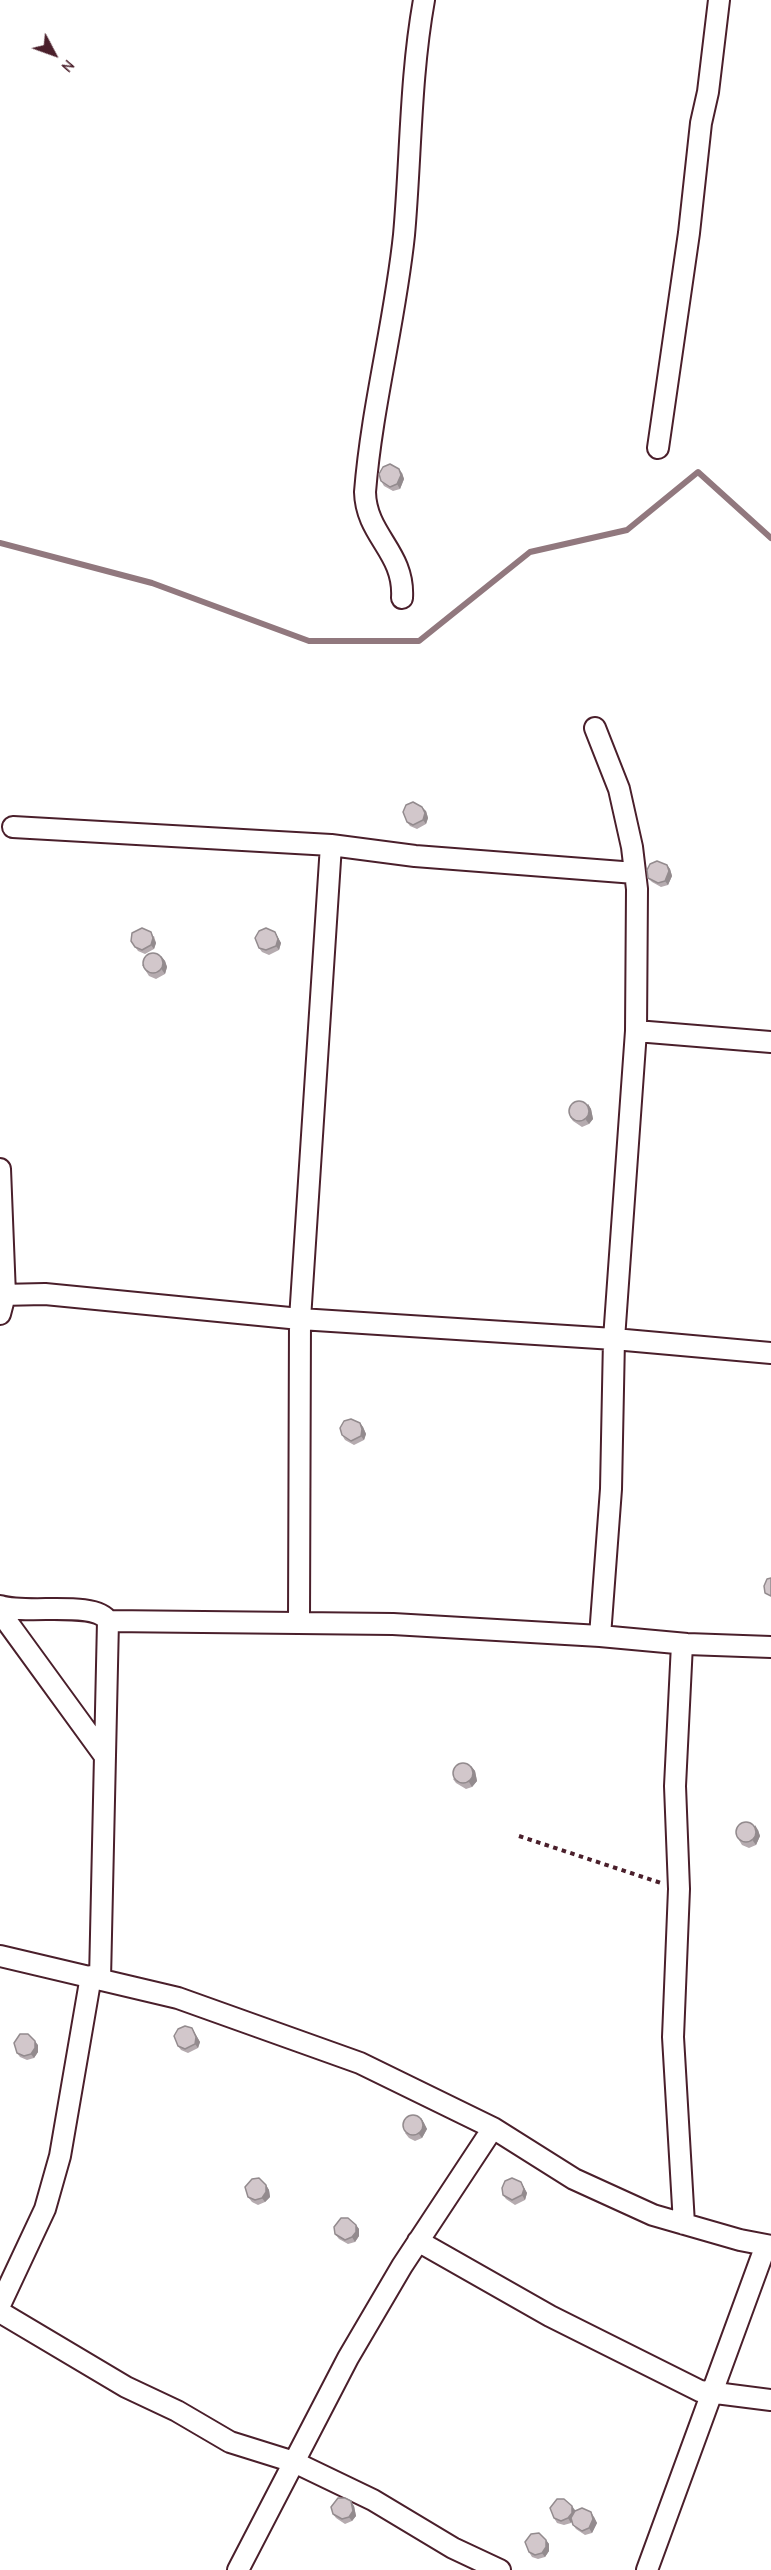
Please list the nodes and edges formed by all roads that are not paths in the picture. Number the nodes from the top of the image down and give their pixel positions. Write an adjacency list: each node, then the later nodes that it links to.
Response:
1 (424, 0): 4 (street)
2 (719, 0): 3 (street)
3 (658, 448)
4 (402, 598)
5 (595, 728): 8 (street)
6 (13, 827): 7 (street)
7 (331, 845): 8 (street); 13 (street)
8 (635, 873): 9 (street)
9 (636, 1032): 10 (street); 14 (street)
10 (771, 1042)
11 (0, 1169): 12 (street)
12 (2, 1301): 13 (street)
13 (300, 1319): 14 (street); 19 (street)
14 (614, 1339): 15 (street); 20 (street)
15 (771, 1353)
16 (0, 1606): 18 (street)
17 (0, 1612): 23 (street)
18 (108, 1621): 19 (street); 23 (street)
19 (298, 1621): 20 (street)
20 (600, 1636): 21 (street)
21 (682, 1644): 22 (street); 27 (street)
22 (771, 1647)
23 (104, 1755): 25 (street)
24 (0, 1956): 25 (street)
25 (96, 1977): 26 (street); 30 (street)
26 (493, 2128): 27 (street); 28 (street)
27 (684, 2224): 29 (street)
28 (418, 2241): 32 (street); 34 (street)
29 (769, 2245): 32 (street)
30 (0, 2305)
31 (0, 2312): 34 (street)
32 (710, 2393): 33 (street); 37 (street)
33 (771, 2400)
34 (294, 2462): 35 (street); 36 (street)
35 (238, 2570)
36 (500, 2570)
37 (647, 2570)

